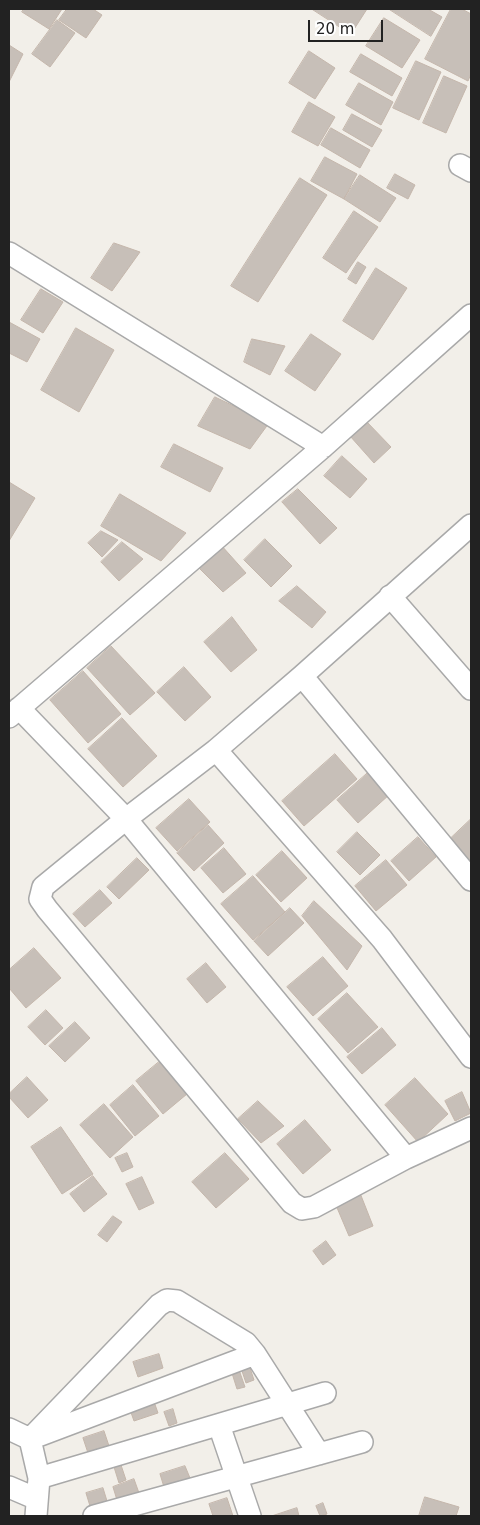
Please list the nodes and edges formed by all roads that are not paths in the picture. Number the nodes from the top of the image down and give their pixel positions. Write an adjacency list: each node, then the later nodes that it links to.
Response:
1 (9, 254): 3 (street)
2 (471, 315): 3 (street)
3 (323, 447): 8 (street)
4 (471, 525): 5 (street)
5 (390, 596): 6 (street); 7 (street)
6 (302, 676): 9 (street); 11 (street)
7 (471, 689)
8 (14, 712): 10 (street)
9 (216, 750): 10 (street); 12 (street)
10 (126, 819): 14 (street); 14 (street)
11 (471, 880)
12 (471, 1057)
13 (471, 1128): 14 (street)
14 (406, 1158)
15 (255, 1354): 17 (street); 20 (street); 20 (street)
16 (325, 1393): 17 (street)
17 (287, 1404): 18 (street); 22 (street)
18 (219, 1424): 23 (street); 24 (street)
19 (9, 1429): 20 (street)
20 (30, 1439): 24 (street)
21 (362, 1442): 22 (street)
22 (319, 1454): 23 (street)
23 (237, 1477): 27 (street); 28 (street)
24 (39, 1478): 26 (street)
25 (9, 1487): 26 (street)
26 (37, 1508)
27 (94, 1516)
28 (250, 1516)

